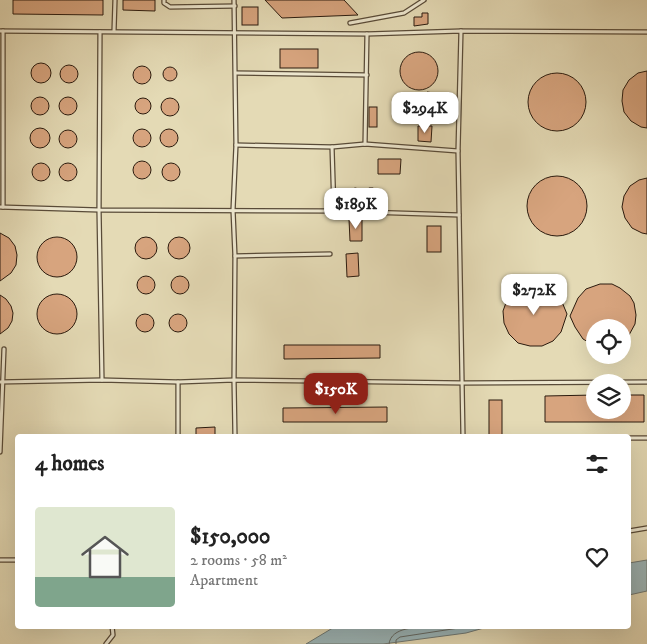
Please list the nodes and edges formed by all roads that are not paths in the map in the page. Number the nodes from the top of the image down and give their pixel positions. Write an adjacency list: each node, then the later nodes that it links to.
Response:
1 (115, 0): 8 (lane)
2 (164, 0): 5 (lane)
3 (234, 0): 5 (lane)
4 (424, 0): 6 (lane)
5 (235, 6): 11 (lane)
6 (350, 23)
7 (2, 31): 10 (lane); 20 (lane)
8 (114, 31): 10 (lane); 11 (lane)
9 (461, 31): 12 (lane); 13 (lane); 19 (lane)
10 (100, 32): 21 (lane)
11 (236, 32): 13 (lane); 14 (lane)
12 (647, 32)
13 (368, 34): 15 (lane)
14 (236, 73): 15 (lane); 17 (lane)
15 (366, 75): 16 (lane)
16 (365, 144): 18 (lane); 19 (lane)
17 (236, 145): 18 (lane); 22 (lane)
18 (332, 147): 23 (lane)
19 (458, 151): 24 (lane)
20 (1, 207): 21 (lane)
21 (99, 210): 22 (lane); 28 (lane)
22 (233, 210): 23 (lane); 26 (lane)
23 (334, 211): 24 (lane)
24 (459, 215): 33 (lane)
25 (330, 254): 26 (lane)
26 (235, 256): 29 (lane)
27 (4, 349): 30 (lane)
28 (102, 380): 30 (lane); 31 (lane)
29 (234, 380): 31 (lane); 33 (lane); 35 (lane)
30 (2, 382): 39 (lane)
31 (178, 382): 34 (lane)
32 (647, 382): 33 (lane)
33 (464, 383): 36 (lane)
34 (178, 434)
35 (235, 434)
36 (463, 434)
37 (631, 438): 38 (lane)
38 (647, 438)
39 (0, 452)
40 (647, 528): 41 (lane)
41 (631, 531)
42 (0, 560): 43 (lane)
43 (15, 560)
44 (112, 629): 45 (lane)
45 (106, 644)

